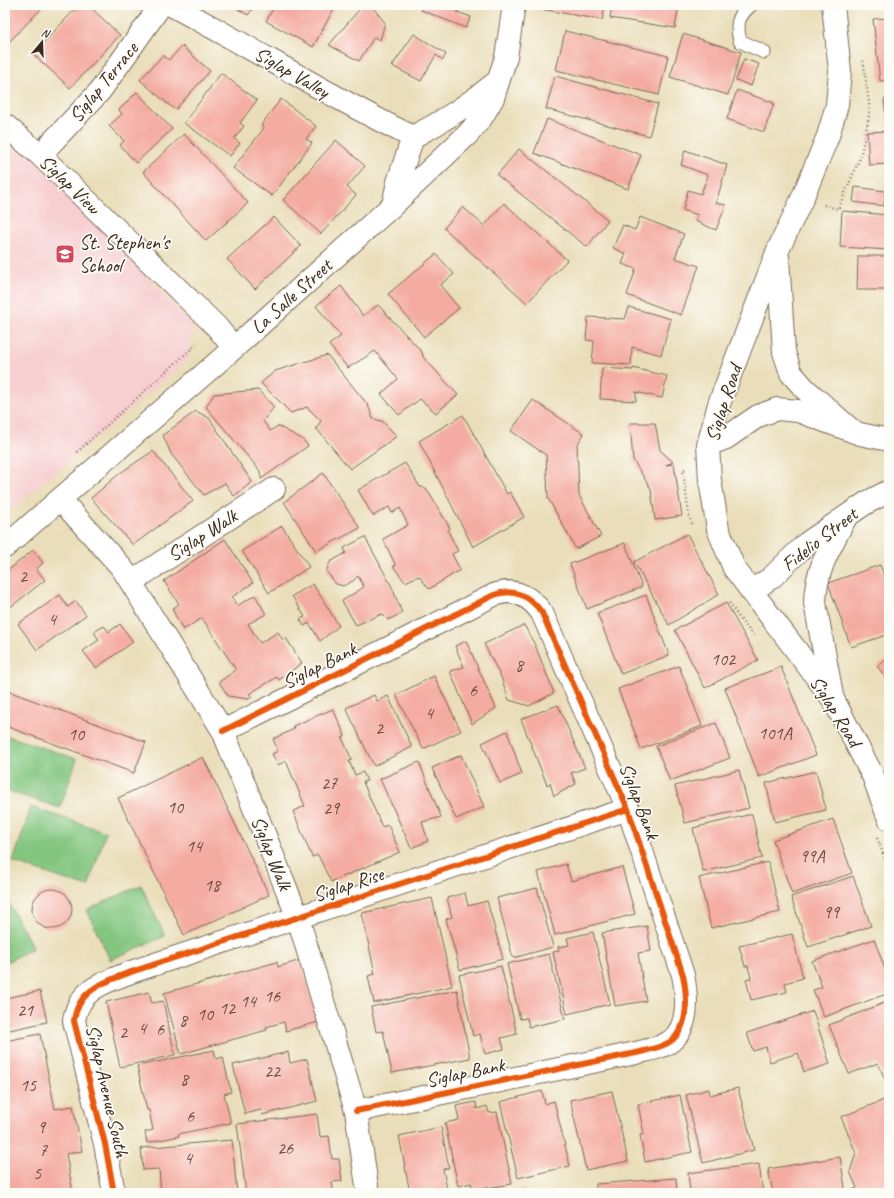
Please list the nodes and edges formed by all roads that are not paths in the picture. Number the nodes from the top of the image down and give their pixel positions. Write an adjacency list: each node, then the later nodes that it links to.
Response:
1 (161, 5): 10 (street, Siglap Terrace)
2 (171, 5): 9 (street, Siglap Valley)
3 (514, 5): 7 (street, La Salle Street)
4 (751, 5): 6 (lane)
5 (833, 5): 12 (street, Siglap Road)
6 (764, 52)
7 (500, 80): 9 (street); 11 (street, La Salle Street)
8 (5, 125): 10 (street, Siglap View)
9 (413, 137): 11 (street)
10 (40, 155): 13 (street, Siglap View)
11 (393, 204): 13 (street, La Salle Street)
12 (778, 250): 14 (street); 16 (street, Siglap Road)
13 (234, 348): 19 (street, La Salle Street)
14 (850, 429): 15 (street); 16 (street)
15 (889, 440)
16 (708, 444): 23 (street, Siglap Road)
17 (274, 489): 22 (street, Siglap Walk)
18 (889, 491): 20 (street, Fidelio Street)
19 (60, 499): 21 (street, La Salle Street); 22 (street, Siglap Walk)
20 (846, 517): 23 (street, Fidelio Street); 24 (street)
21 (5, 547)
22 (131, 582): 25 (street, Siglap Walk)
23 (751, 591): 24 (street, Siglap Road)
24 (833, 699): 27 (street, Siglap Road)
25 (223, 731): 26 (street, Siglap Bank); 28 (street, Siglap Walk)
26 (628, 809): 28 (street, Siglap Rise); 30 (street, Siglap Bank)
27 (889, 819)
28 (298, 918): 29 (street, Siglap Rise); 30 (street, Siglap Walk)
29 (82, 998): 31 (street, Siglap Avenue South)
30 (356, 1111): 32 (street, Siglap Walk)
31 (114, 1193)
32 (368, 1193)

